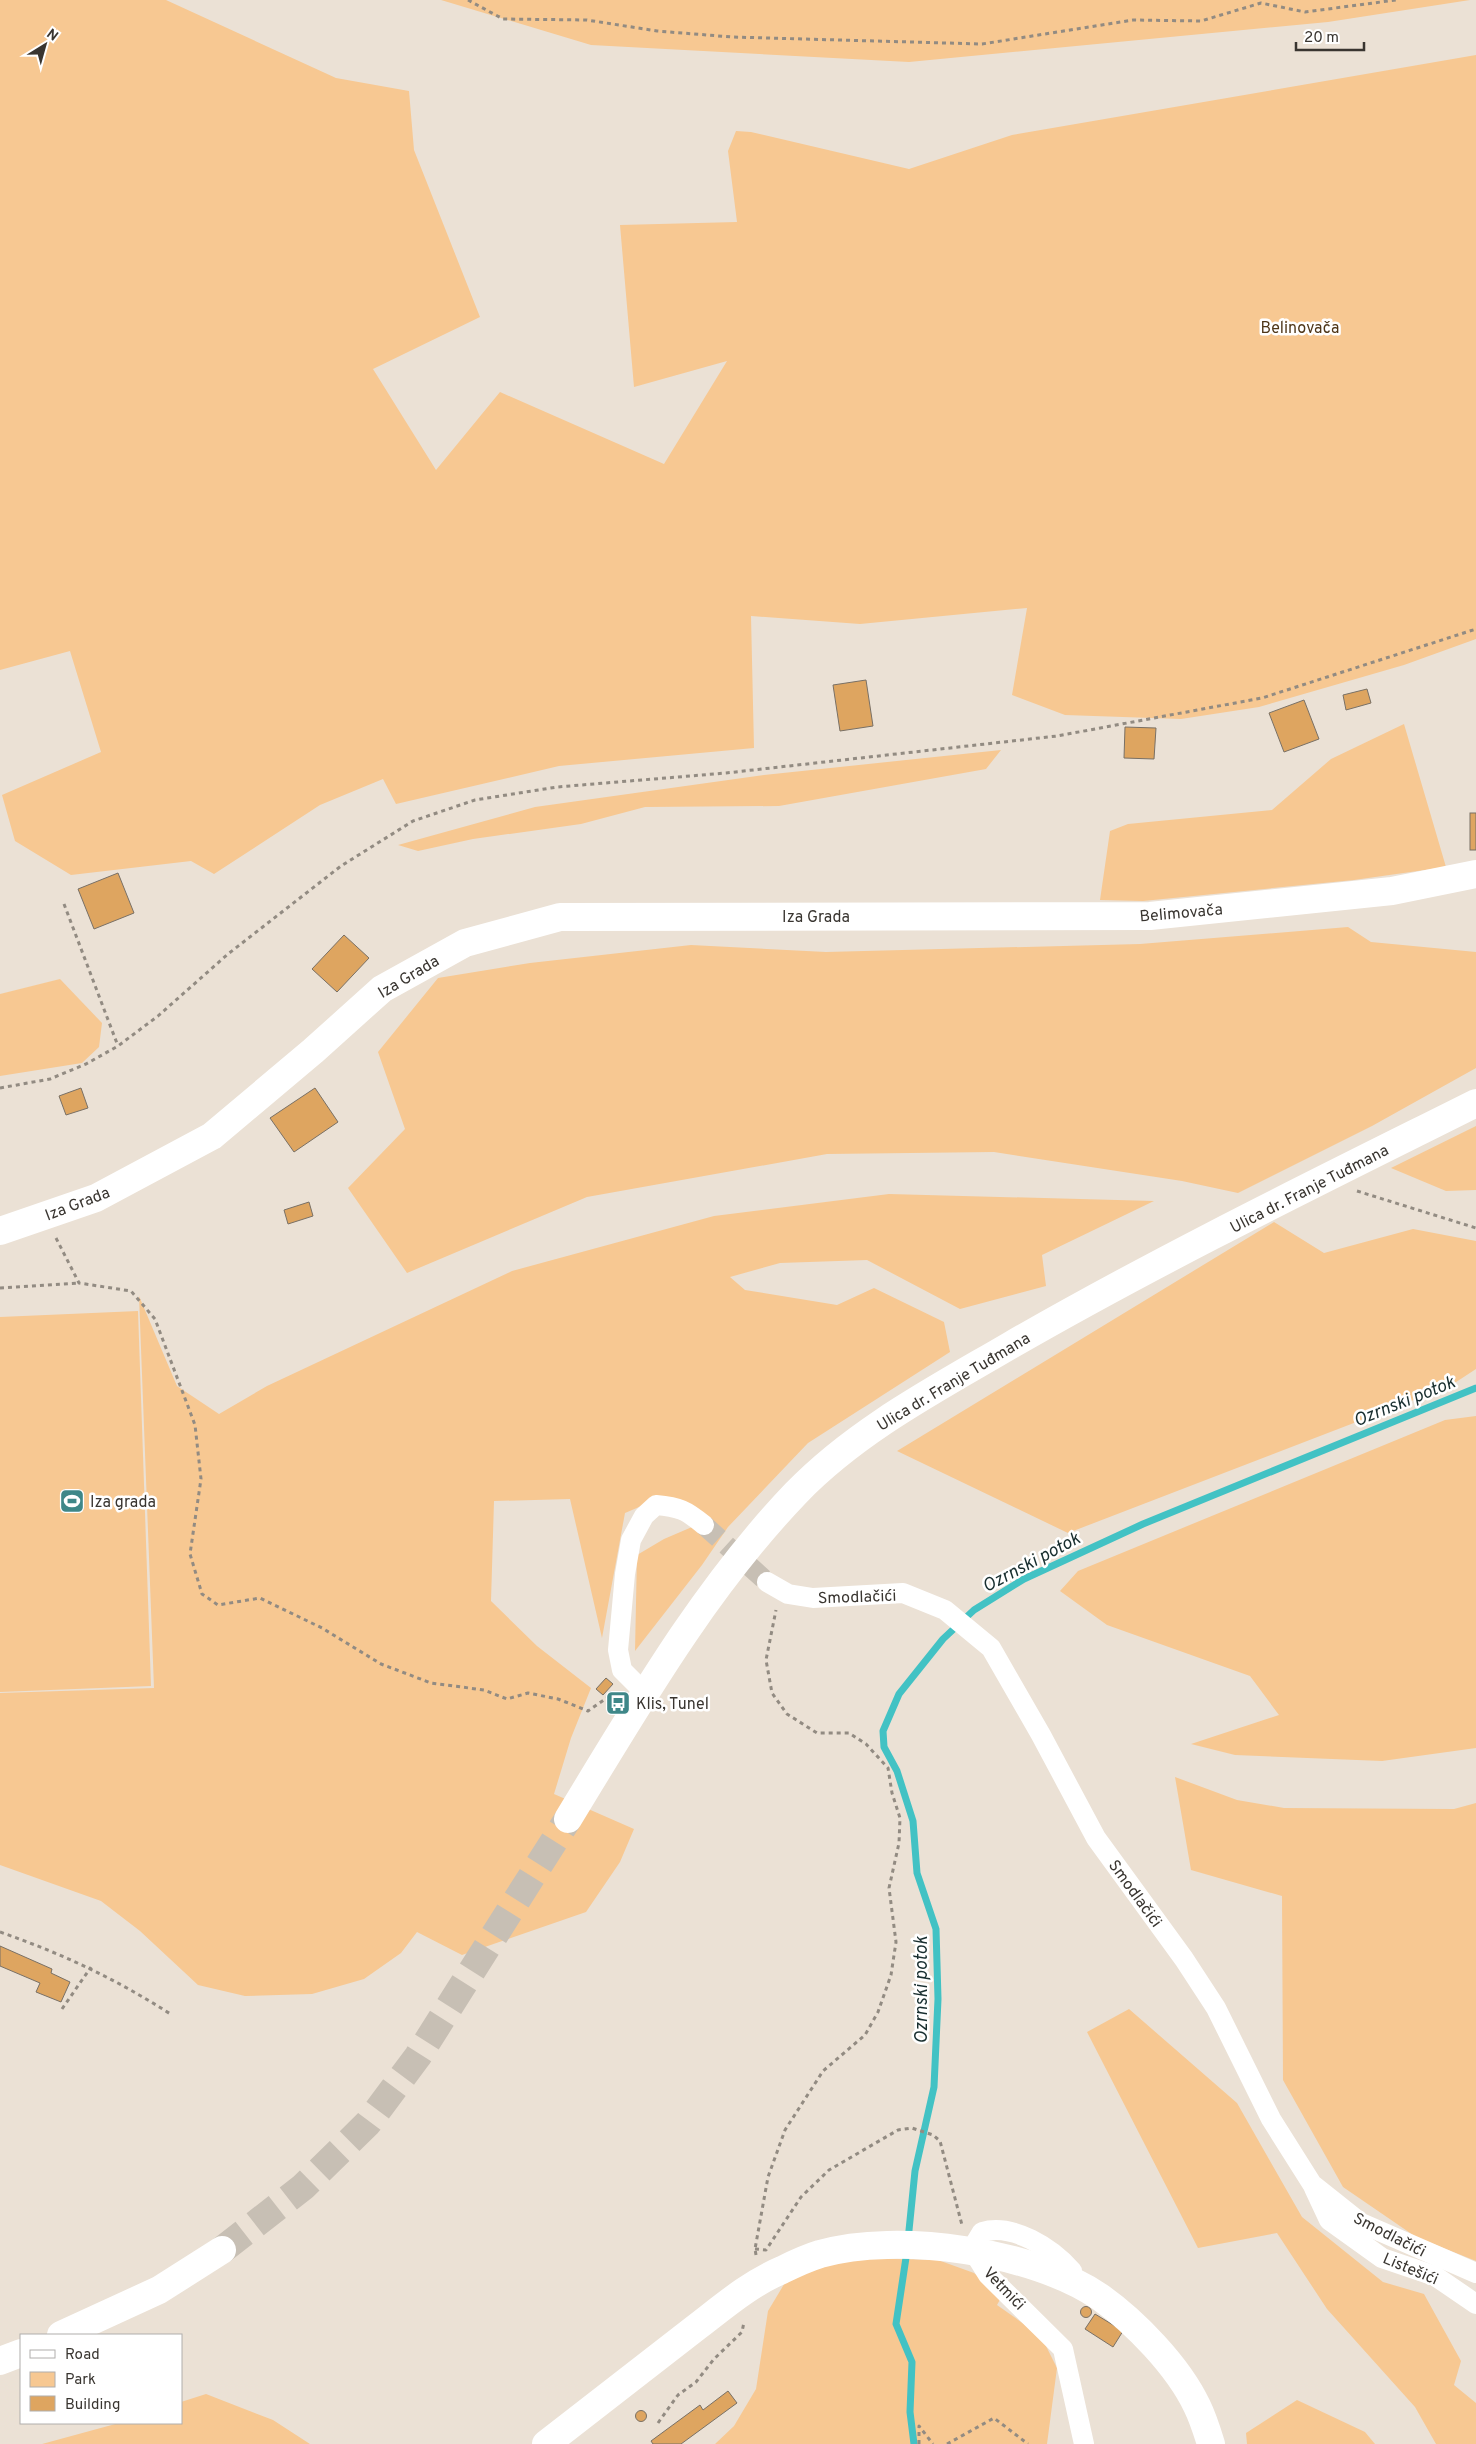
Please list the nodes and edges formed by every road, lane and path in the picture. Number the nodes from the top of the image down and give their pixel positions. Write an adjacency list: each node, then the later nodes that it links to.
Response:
1 (468, 0): 2 (path)
2 (1396, 0)
3 (1476, 629): 7 (path)
4 (1476, 874): 6 (street, Belimovača)
5 (64, 904): 7 (path)
6 (883, 916): 11 (street, Iza Grada)
7 (118, 1046): 8 (path)
8 (0, 1088)
9 (1476, 1103): 10 (street, Ulica dr. Franje Tuđmana)
10 (1320, 1181): 12 (path); 19 (street, Ulica dr. Franje Tuđmana)
11 (46, 1215): 13 (street, Iza Grada); 14 (path)
12 (1476, 1228)
13 (0, 1231)
14 (79, 1283): 15 (path); 19 (path)
15 (0, 1288)
16 (704, 1525): 19 (street)
17 (767, 1582): 18 (street, Smodlačići)
18 (788, 1594): 25 (street, Smodlačići); 27 (path)
19 (638, 1686): 20 (street, Ulica dr. Franje Tuđmana)
20 (568, 1819)
21 (0, 1932): 22 (path)
22 (91, 1967): 23 (path); 24 (path)
23 (62, 2009)
24 (172, 2015)
25 (1312, 2184): 29 (street, Smodlačići); 32 (street, Listešići)
26 (976, 2242): 27 (path); 30 (street); 42 (street, Vetmići)
27 (755, 2248): 31 (path)
28 (222, 2250): 33 (street)
29 (1476, 2273)
30 (1071, 2280): 31 (street); 43 (street)
31 (761, 2282): 36 (path); 37 (street)
32 (1476, 2304)
33 (63, 2334)
34 (20, 2354): 35 (street)
35 (0, 2361)
36 (658, 2423)
37 (546, 2444)
38 (919, 2444): 39 (path)
39 (934, 2444)
40 (947, 2444): 41 (path)
41 (1028, 2444)
42 (1084, 2444)
43 (1211, 2444)

